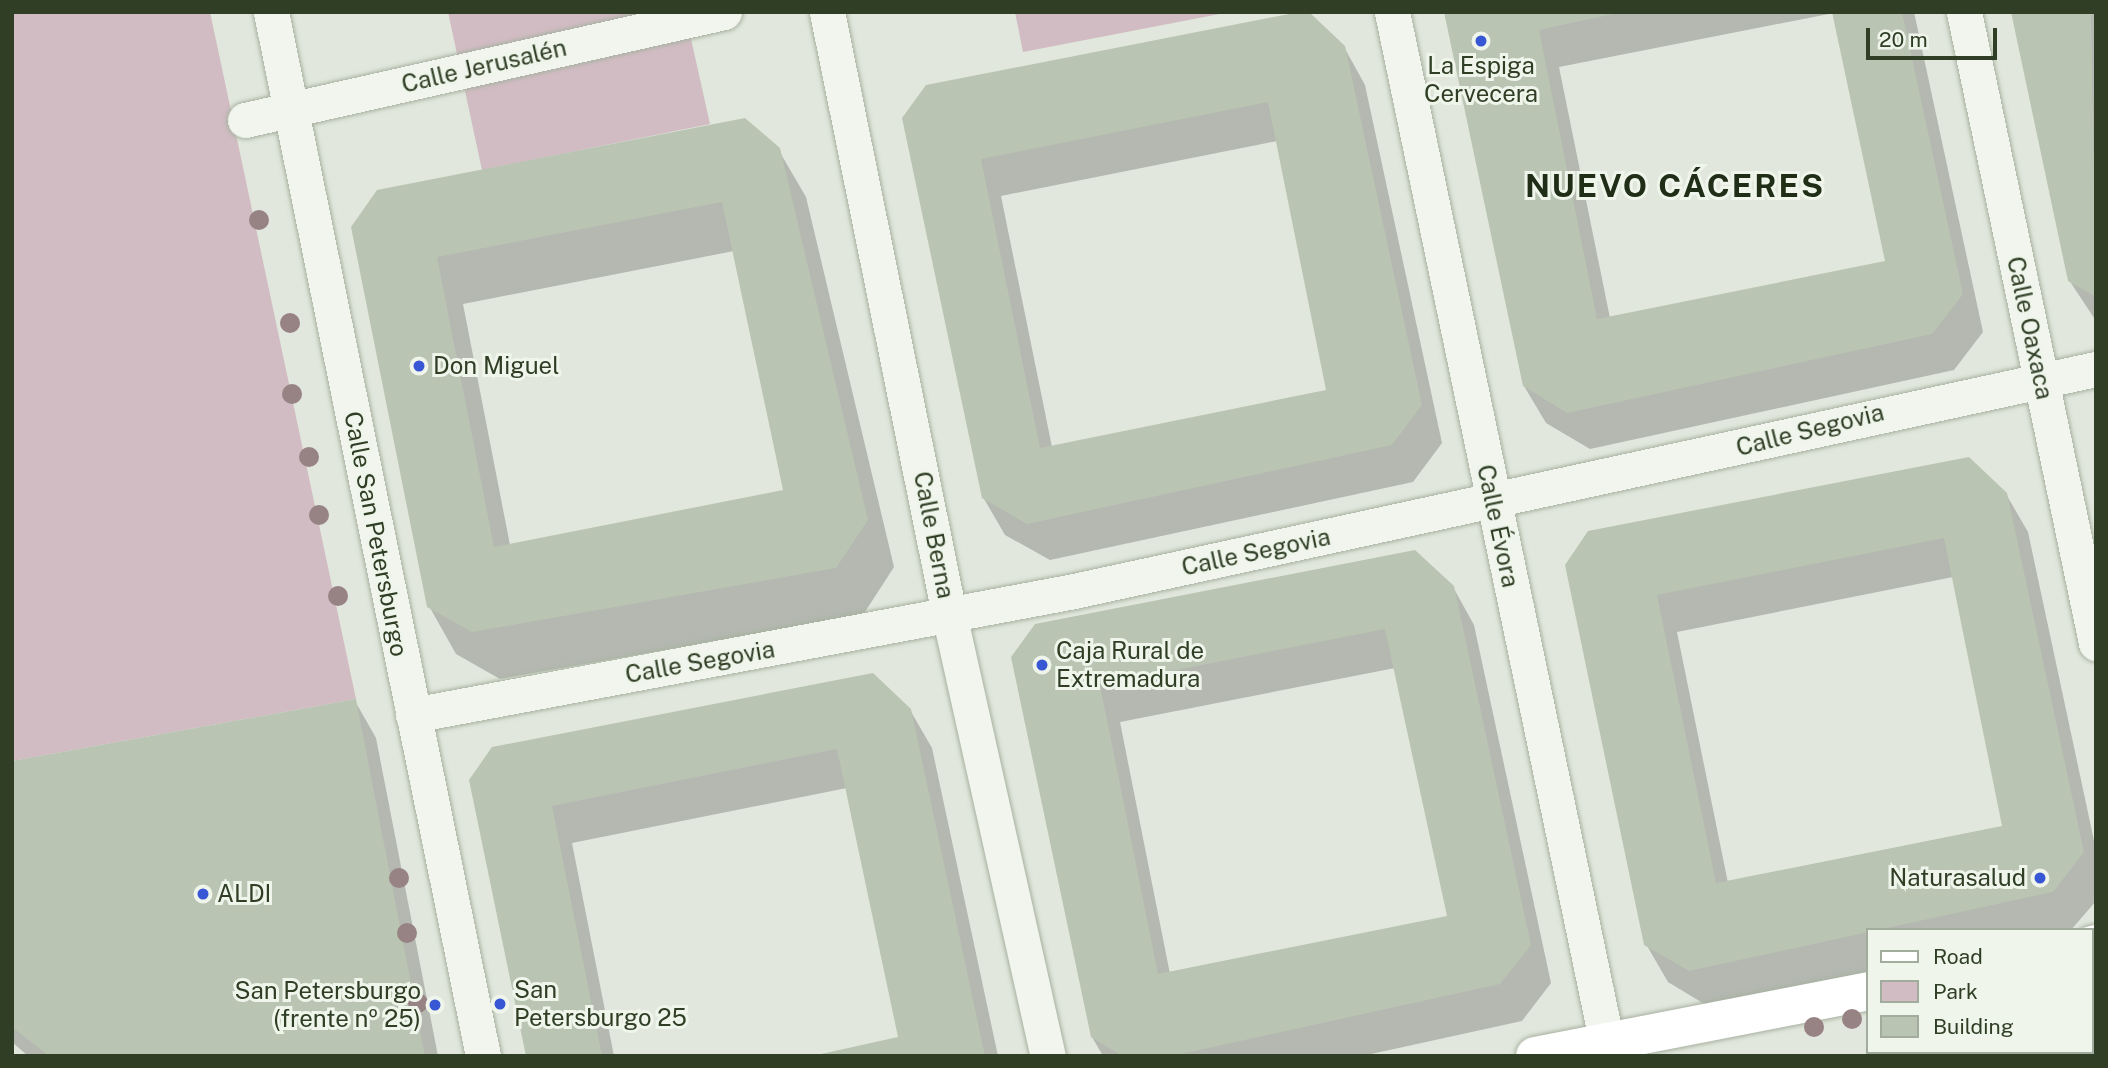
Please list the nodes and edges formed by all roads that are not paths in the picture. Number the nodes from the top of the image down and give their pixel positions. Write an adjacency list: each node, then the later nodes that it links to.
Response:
1 (271, 12): 6 (street, Calle San Petersburgo)
2 (724, 12): 6 (street, Calle Jerusalén)
3 (827, 12): 11 (street, Calle Berna)
4 (1392, 12): 10 (street, Calle Évora)
5 (1964, 12): 9 (street, Calle Oaxaca)
6 (293, 109): 7 (street, Calle Jerusalén); 13 (street, Calle San Petersburgo)
7 (245, 120)
8 (2096, 369): 9 (street, Calle Segovia)
9 (2041, 378): 10 (street, Calle Segovia); 12 (street, Calle Oaxaca)
10 (1493, 503): 11 (street, Calle Segovia); 15 (street, Calle Évora)
11 (949, 614): 13 (street, Calle Segovia); 17 (street, Calle Berna)
12 (2096, 643)
13 (413, 715): 16 (street, Calle San Petersburgo)
14 (1867, 991): 15 (main road)
15 (1611, 1050): 18 (main road)
16 (483, 1056)
17 (1048, 1056)
18 (1535, 1056)

